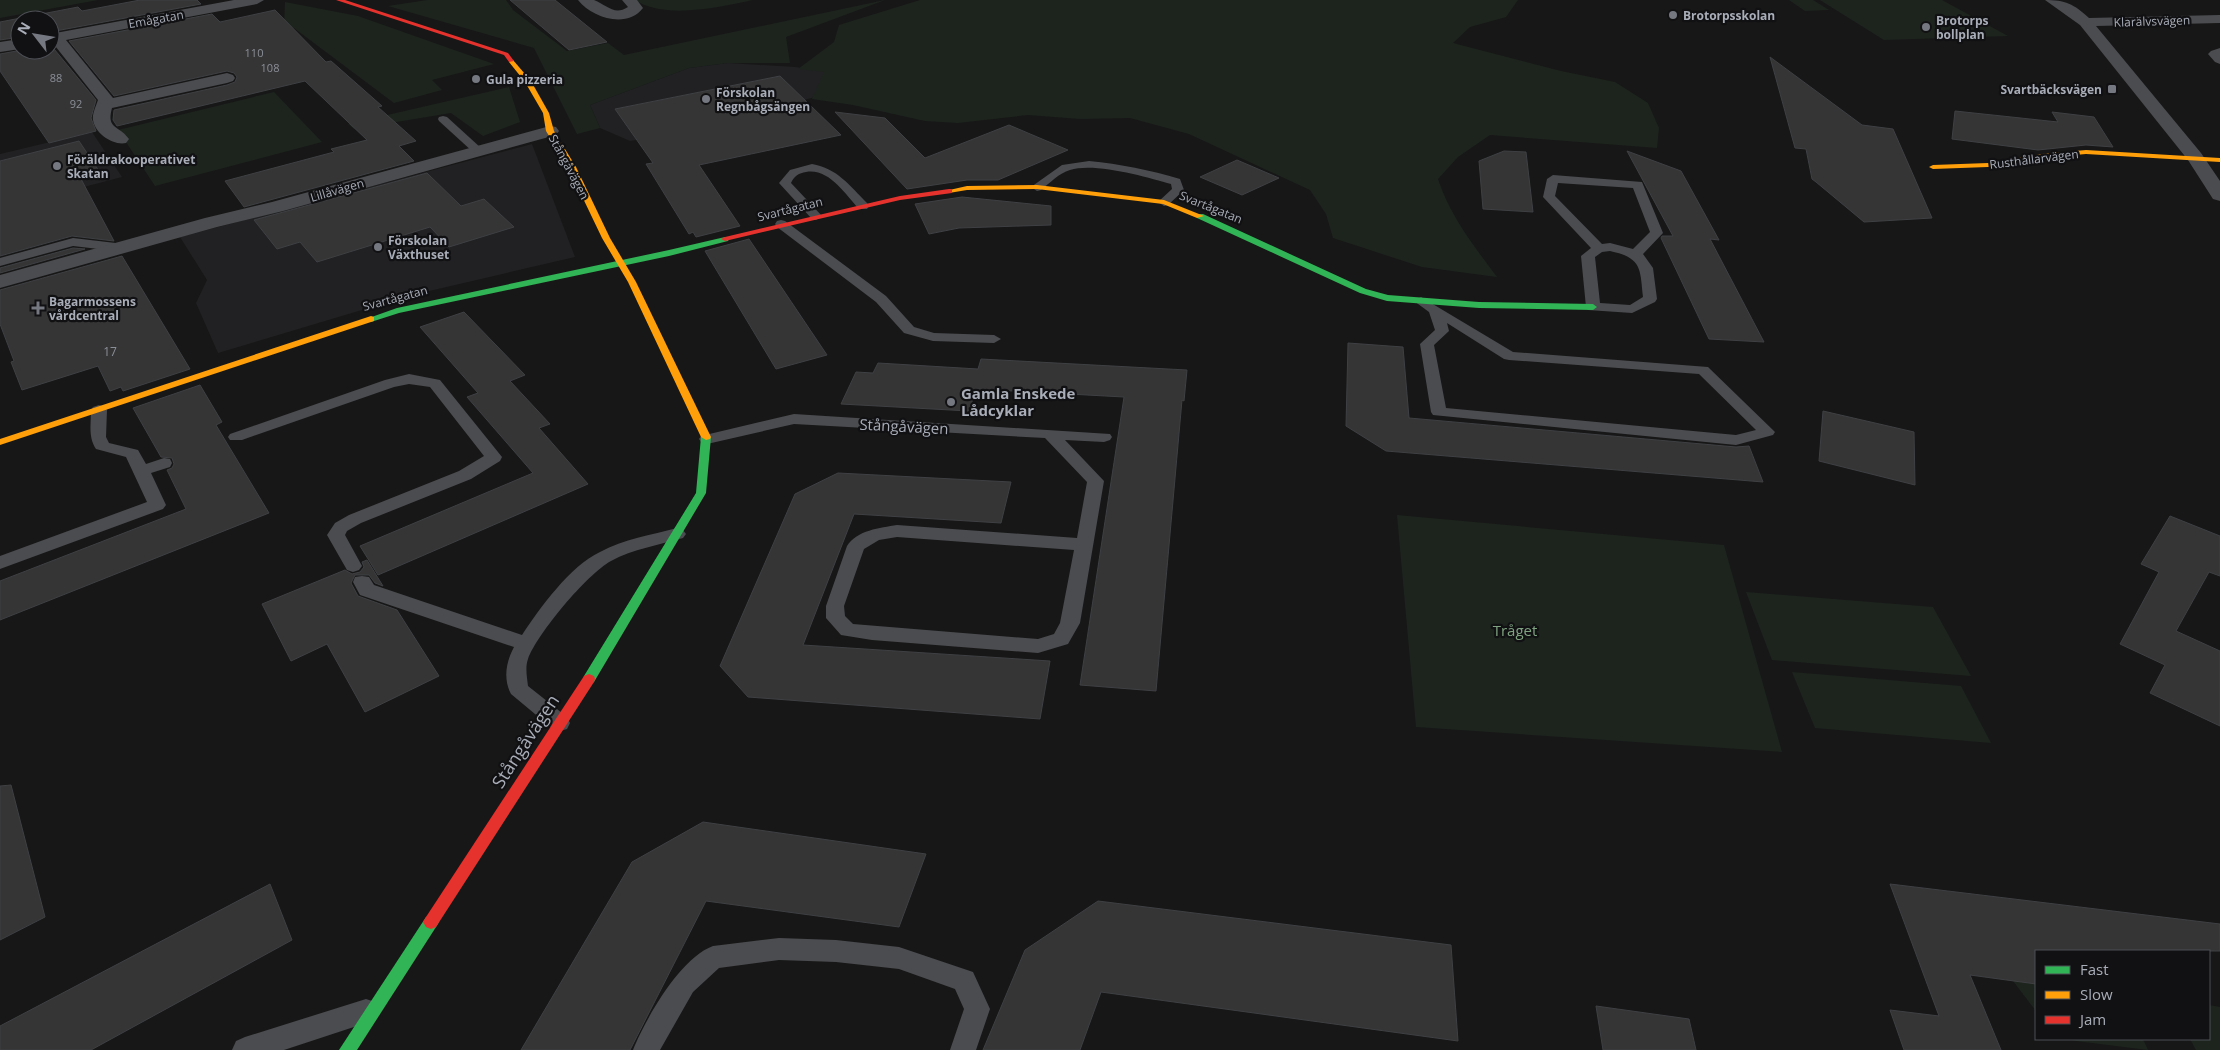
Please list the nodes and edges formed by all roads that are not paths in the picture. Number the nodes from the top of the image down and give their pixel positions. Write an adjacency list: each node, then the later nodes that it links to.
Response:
1 (257, 0): 10 (street, Emågatan)
2 (339, 0): 17 (street, Stångåvägen)
3 (585, 0): 4 (street)
4 (629, 0)
5 (2052, 0): 8 (street)
6 (2220, 19): 7 (street, Klarälvsvägen)
7 (2187, 20): 8 (street, Klarälvsvägen); 9 (street)
8 (2085, 22): 20 (street)
9 (2220, 32)
10 (60, 37)
11 (60, 46): 15 (street, Emågatan)
12 (2220, 53): 13 (street)
13 (2220, 59)
14 (227, 78): 15 (street)
15 (105, 106): 18 (street, Emågatan)
16 (443, 119): 19 (lane)
17 (550, 131): 19 (street, Lillåvägen); 33 (street, Stångåvägen)
18 (120, 139)
19 (477, 150): 29 (street, Lillåvägen)
20 (2195, 157): 21 (street); 22 (street, Rusthållarvägen); 24 (street)
21 (2220, 160)
22 (1933, 167)
23 (1037, 187): 25 (street, Svartågatan); 25 (lane); 26 (street, Svartågatan)
24 (2220, 195)
25 (1164, 202): 35 (street, Svartågatan)
26 (863, 206): 27 (street, Svartågatan); 27 (lane)
27 (816, 216): 28 (street, Svartågatan)
28 (781, 224): 33 (street, Svartågatan); 38 (lane)
29 (124, 248): 32 (lane, Lillåvägen); 34 (street, Lillåvägen)
30 (1599, 248): 31 (lane); 31 (lane); 36 (lane)
31 (1637, 253): 36 (lane)
32 (0, 262)
33 (621, 263): 39 (street, Svartågatan); 43 (street, Stångåvägen)
34 (0, 282)
35 (1421, 301): 36 (street, Svartågatan); 37 (lane)
36 (1593, 307)
37 (1436, 310): 37 (lane)
38 (994, 338)
39 (99, 410): 44 (street, Svartågatan); 46 (lane)
40 (1050, 434): 42 (lane, Stångåvägen); 43 (lane, Stångåvägen); 48 (lane)
41 (236, 437): 50 (lane)
42 (1104, 437)
43 (707, 440): 47 (street, Stångåvägen)
44 (0, 442)
45 (164, 463): 46 (lane)
46 (142, 471): 49 (lane)
47 (677, 534): 50 (lane); 51 (street, Stångåvägen)
48 (1086, 545): 48 (lane)
49 (0, 563)
50 (526, 644): 51 (lane)
51 (560, 723): 52 (street, Stångåvägen)
52 (374, 1008): 53 (lane); 54 (street, Stångåvägen)
53 (245, 1050)
54 (347, 1050)
55 (646, 1050): 56 (lane)
56 (963, 1050)

